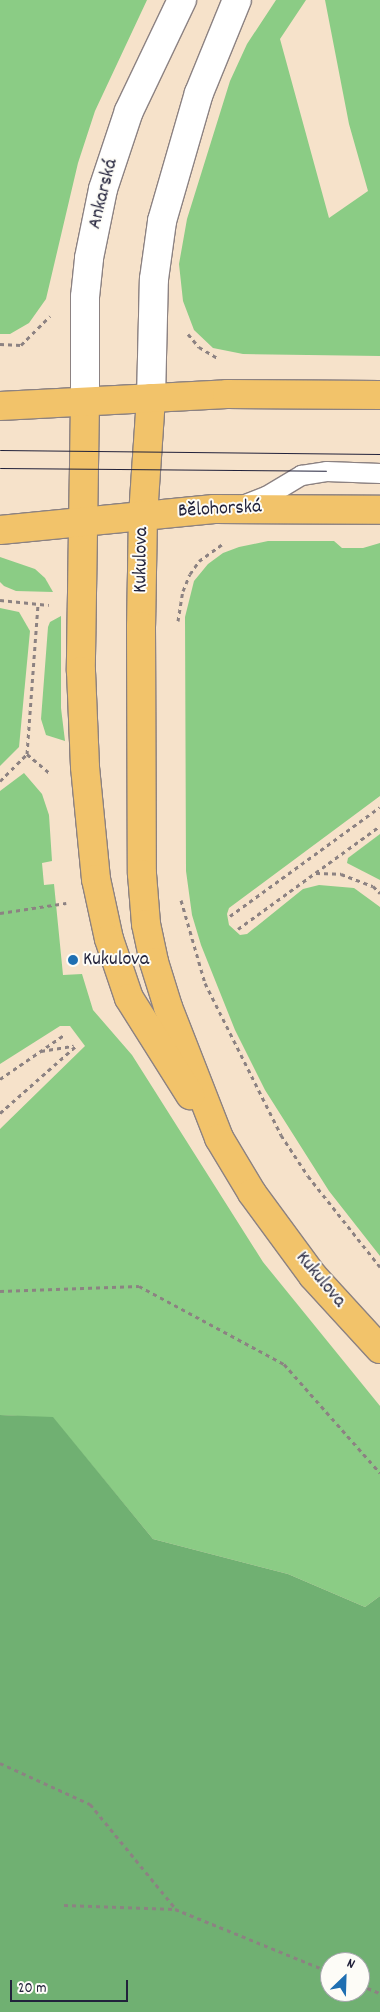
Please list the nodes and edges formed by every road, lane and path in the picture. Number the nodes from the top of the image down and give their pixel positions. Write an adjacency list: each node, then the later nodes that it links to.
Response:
1 (182, 0): 7 (street, Ankarská)
2 (237, 0): 6 (street)
3 (48, 319): 4 (path)
4 (0, 344)
5 (380, 395): 6 (main road)
6 (151, 398): 7 (main road); 12 (main road, Kukulova)
7 (85, 402): 8 (main road); 13 (main road)
8 (0, 406)
9 (380, 473): 10 (lane)
10 (214, 509): 11 (main road, Bělohorská); 12 (main road, Bělohorská)
11 (380, 510)
12 (143, 514): 13 (main road, Bělohorská); 32 (main road, Kukulova)
13 (83, 520): 14 (main road, Bělohorská); 32 (main road)
14 (0, 530)
15 (229, 542): 17 (path, Bělohorská)
16 (0, 600): 18 (path)
17 (178, 631)
18 (0, 781)
19 (380, 807): 26 (path)
20 (380, 826): 21 (path)
21 (315, 874): 22 (path); 27 (path)
22 (380, 893)
23 (180, 896): 33 (path)
24 (68, 902): 25 (path)
25 (0, 913)
26 (230, 916)
27 (238, 929)
28 (64, 1035): 29 (path)
29 (38, 1052): 30 (path); 31 (path)
30 (0, 1079)
31 (0, 1113)
32 (219, 1138): 35 (main road, Kukulova)
33 (380, 1267)
34 (0, 1291): 36 (path)
35 (380, 1348)
36 (380, 1473)
37 (0, 1763): 39 (path)
38 (64, 1905): 39 (path)
39 (175, 1909): 40 (path)
40 (320, 1968)

